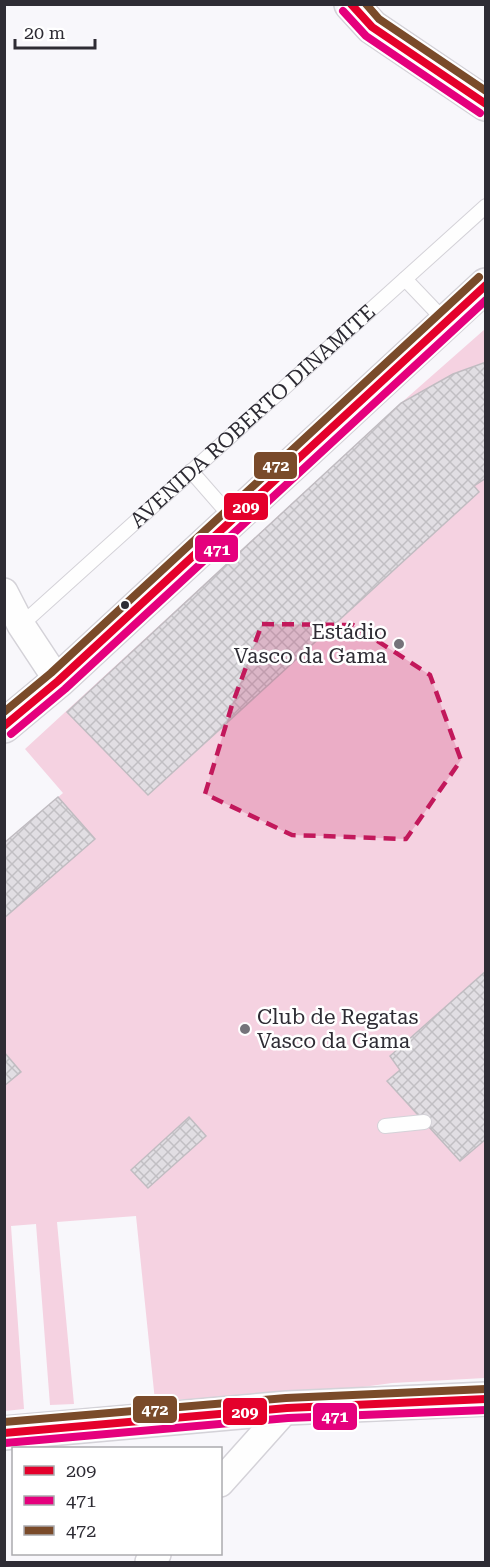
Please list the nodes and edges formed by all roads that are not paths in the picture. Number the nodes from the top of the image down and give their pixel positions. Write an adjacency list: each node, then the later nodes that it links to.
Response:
1 (351, 4): 2 (street)
2 (486, 104)
3 (486, 206): 4 (lane, AVENIDA ROBERTO DINAMITE)
4 (405, 279): 6 (lane); 7 (lane, AVENIDA ROBERTO DINAMITE)
5 (486, 285): 6 (street)
6 (446, 322): 8 (street)
7 (191, 471): 8 (lane); 10 (lane, AVENIDA ROBERTO DINAMITE)
8 (233, 519): 11 (street)
9 (4, 592): 10 (street)
10 (21, 625): 11 (street)
11 (58, 681): 12 (street)
12 (4, 726)
13 (424, 1122): 14 (lane)
14 (385, 1126)
15 (486, 1399): 16 (street)
16 (287, 1408): 17 (street); 18 (street)
17 (4, 1434)
18 (222, 1481)

